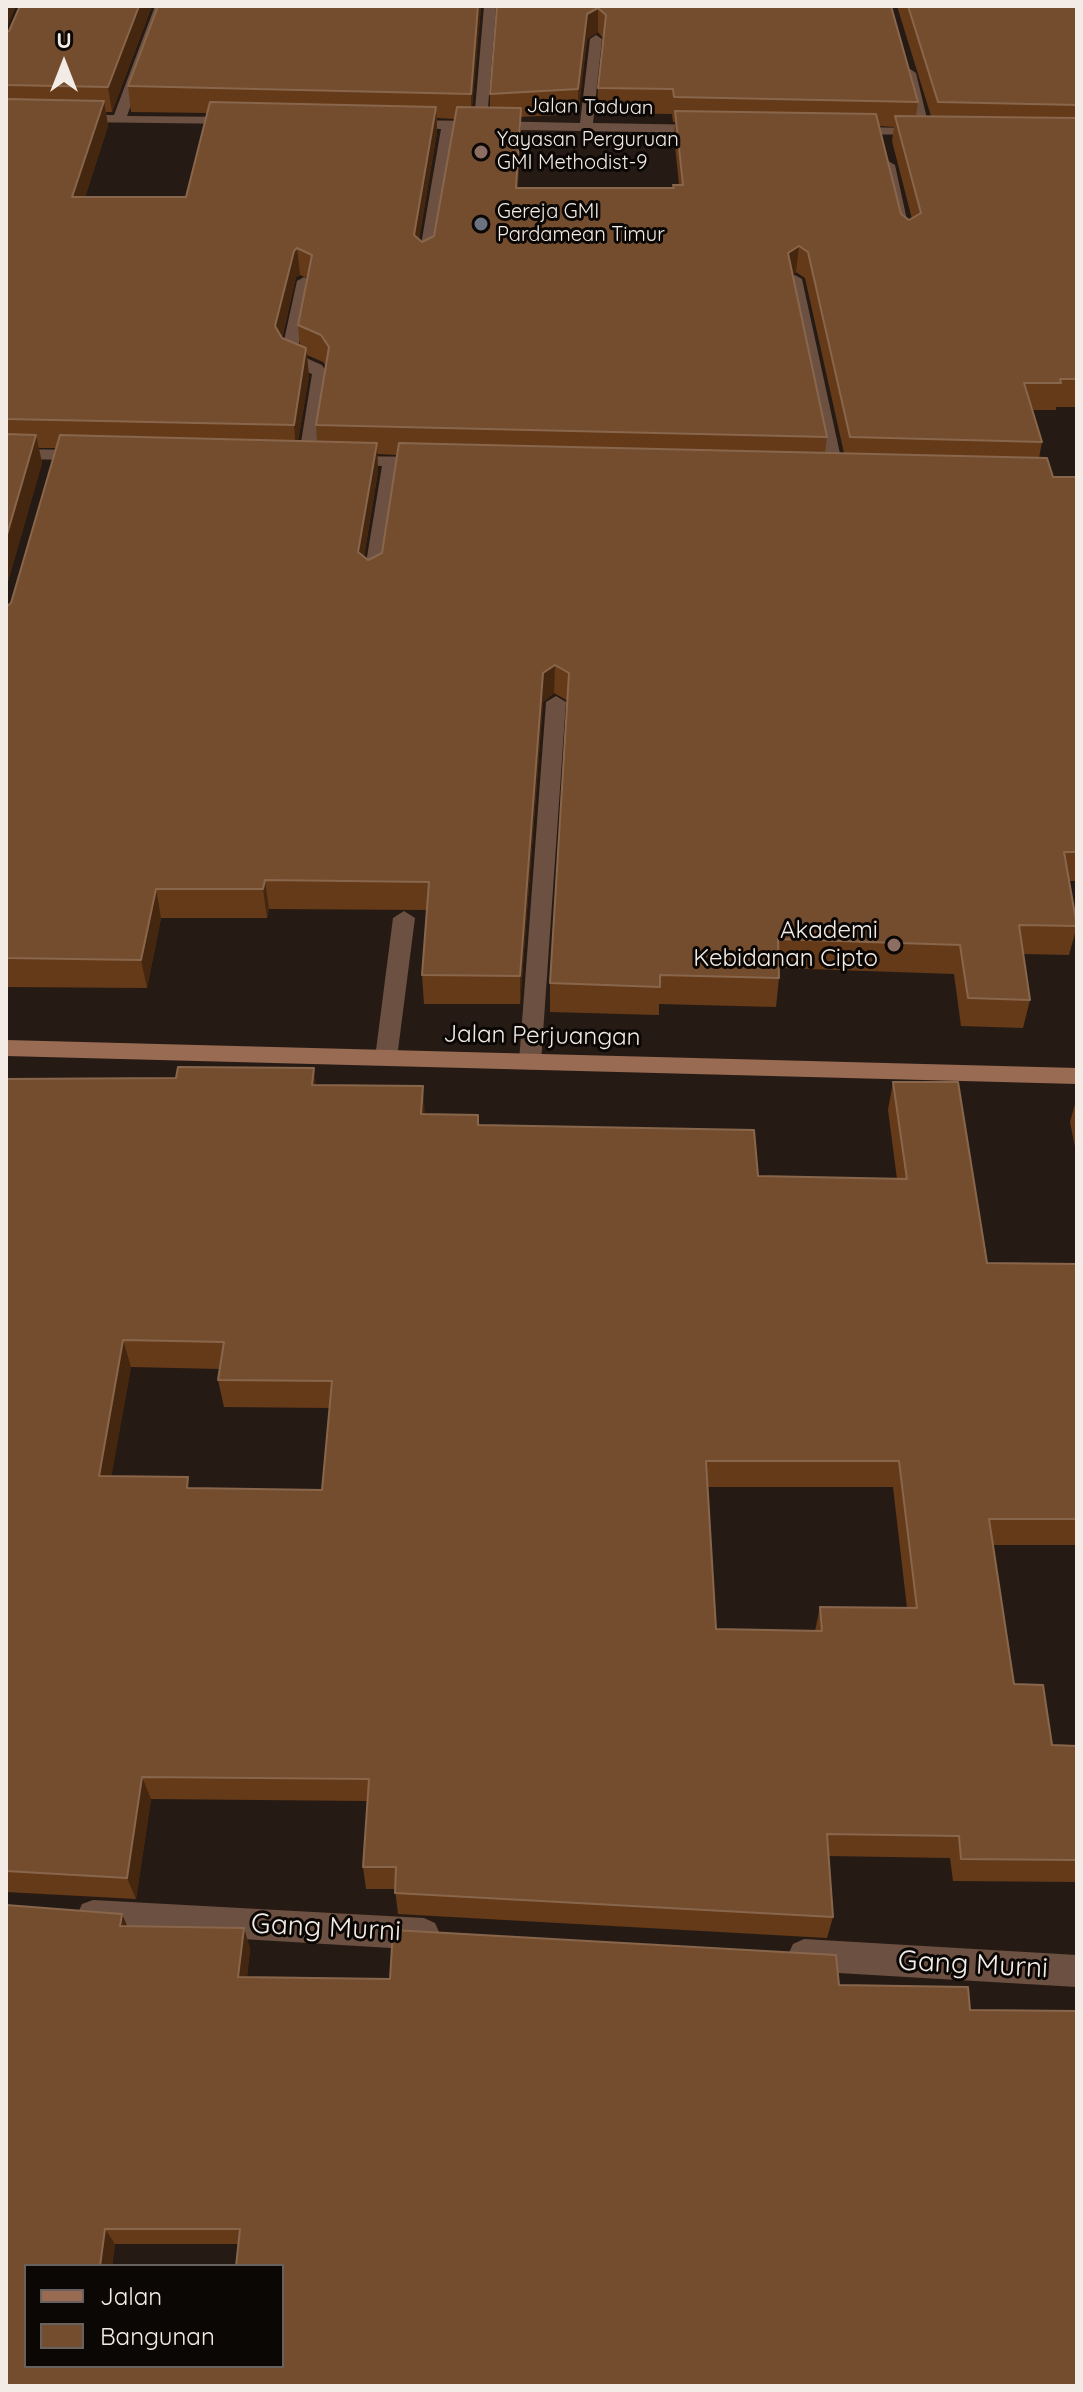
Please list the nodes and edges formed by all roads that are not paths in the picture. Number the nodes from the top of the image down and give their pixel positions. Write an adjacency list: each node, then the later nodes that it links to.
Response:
1 (161, 6): 6 (street)
2 (490, 6): 10 (street)
3 (596, 39): 11 (street)
4 (907, 63): 14 (street)
5 (63, 118): 6 (street)
6 (119, 119): 7 (street)
7 (245, 121)
8 (386, 123): 9 (street, Jalan Taduan)
9 (449, 124): 10 (street, Jalan Taduan); 16 (street)
10 (480, 125): 11 (street, Jalan Taduan)
11 (586, 127): 12 (street, Jalan Taduan)
12 (725, 129)
13 (833, 131): 14 (street)
14 (880, 131): 15 (street)
15 (907, 240)
16 (425, 262)
17 (795, 279): 23 (street)
18 (304, 281): 21 (street)
19 (6, 454): 20 (street)
20 (103, 456)
21 (391, 461): 22 (street); 24 (street)
22 (438, 463)
23 (835, 472)
24 (372, 581)
25 (556, 702): 29 (street)
26 (404, 918): 28 (street)
27 (6, 1048): 28 (street, Jalan Perjuangan)
28 (386, 1058): 29 (street, Jalan Perjuangan)
29 (530, 1062): 30 (street, Jalan Perjuangan)
30 (1077, 1076)
31 (69, 1913): 32 (street, Gang Murni)
32 (447, 1935)
33 (778, 1954): 34 (street, Gang Murni)
34 (1077, 1971)

